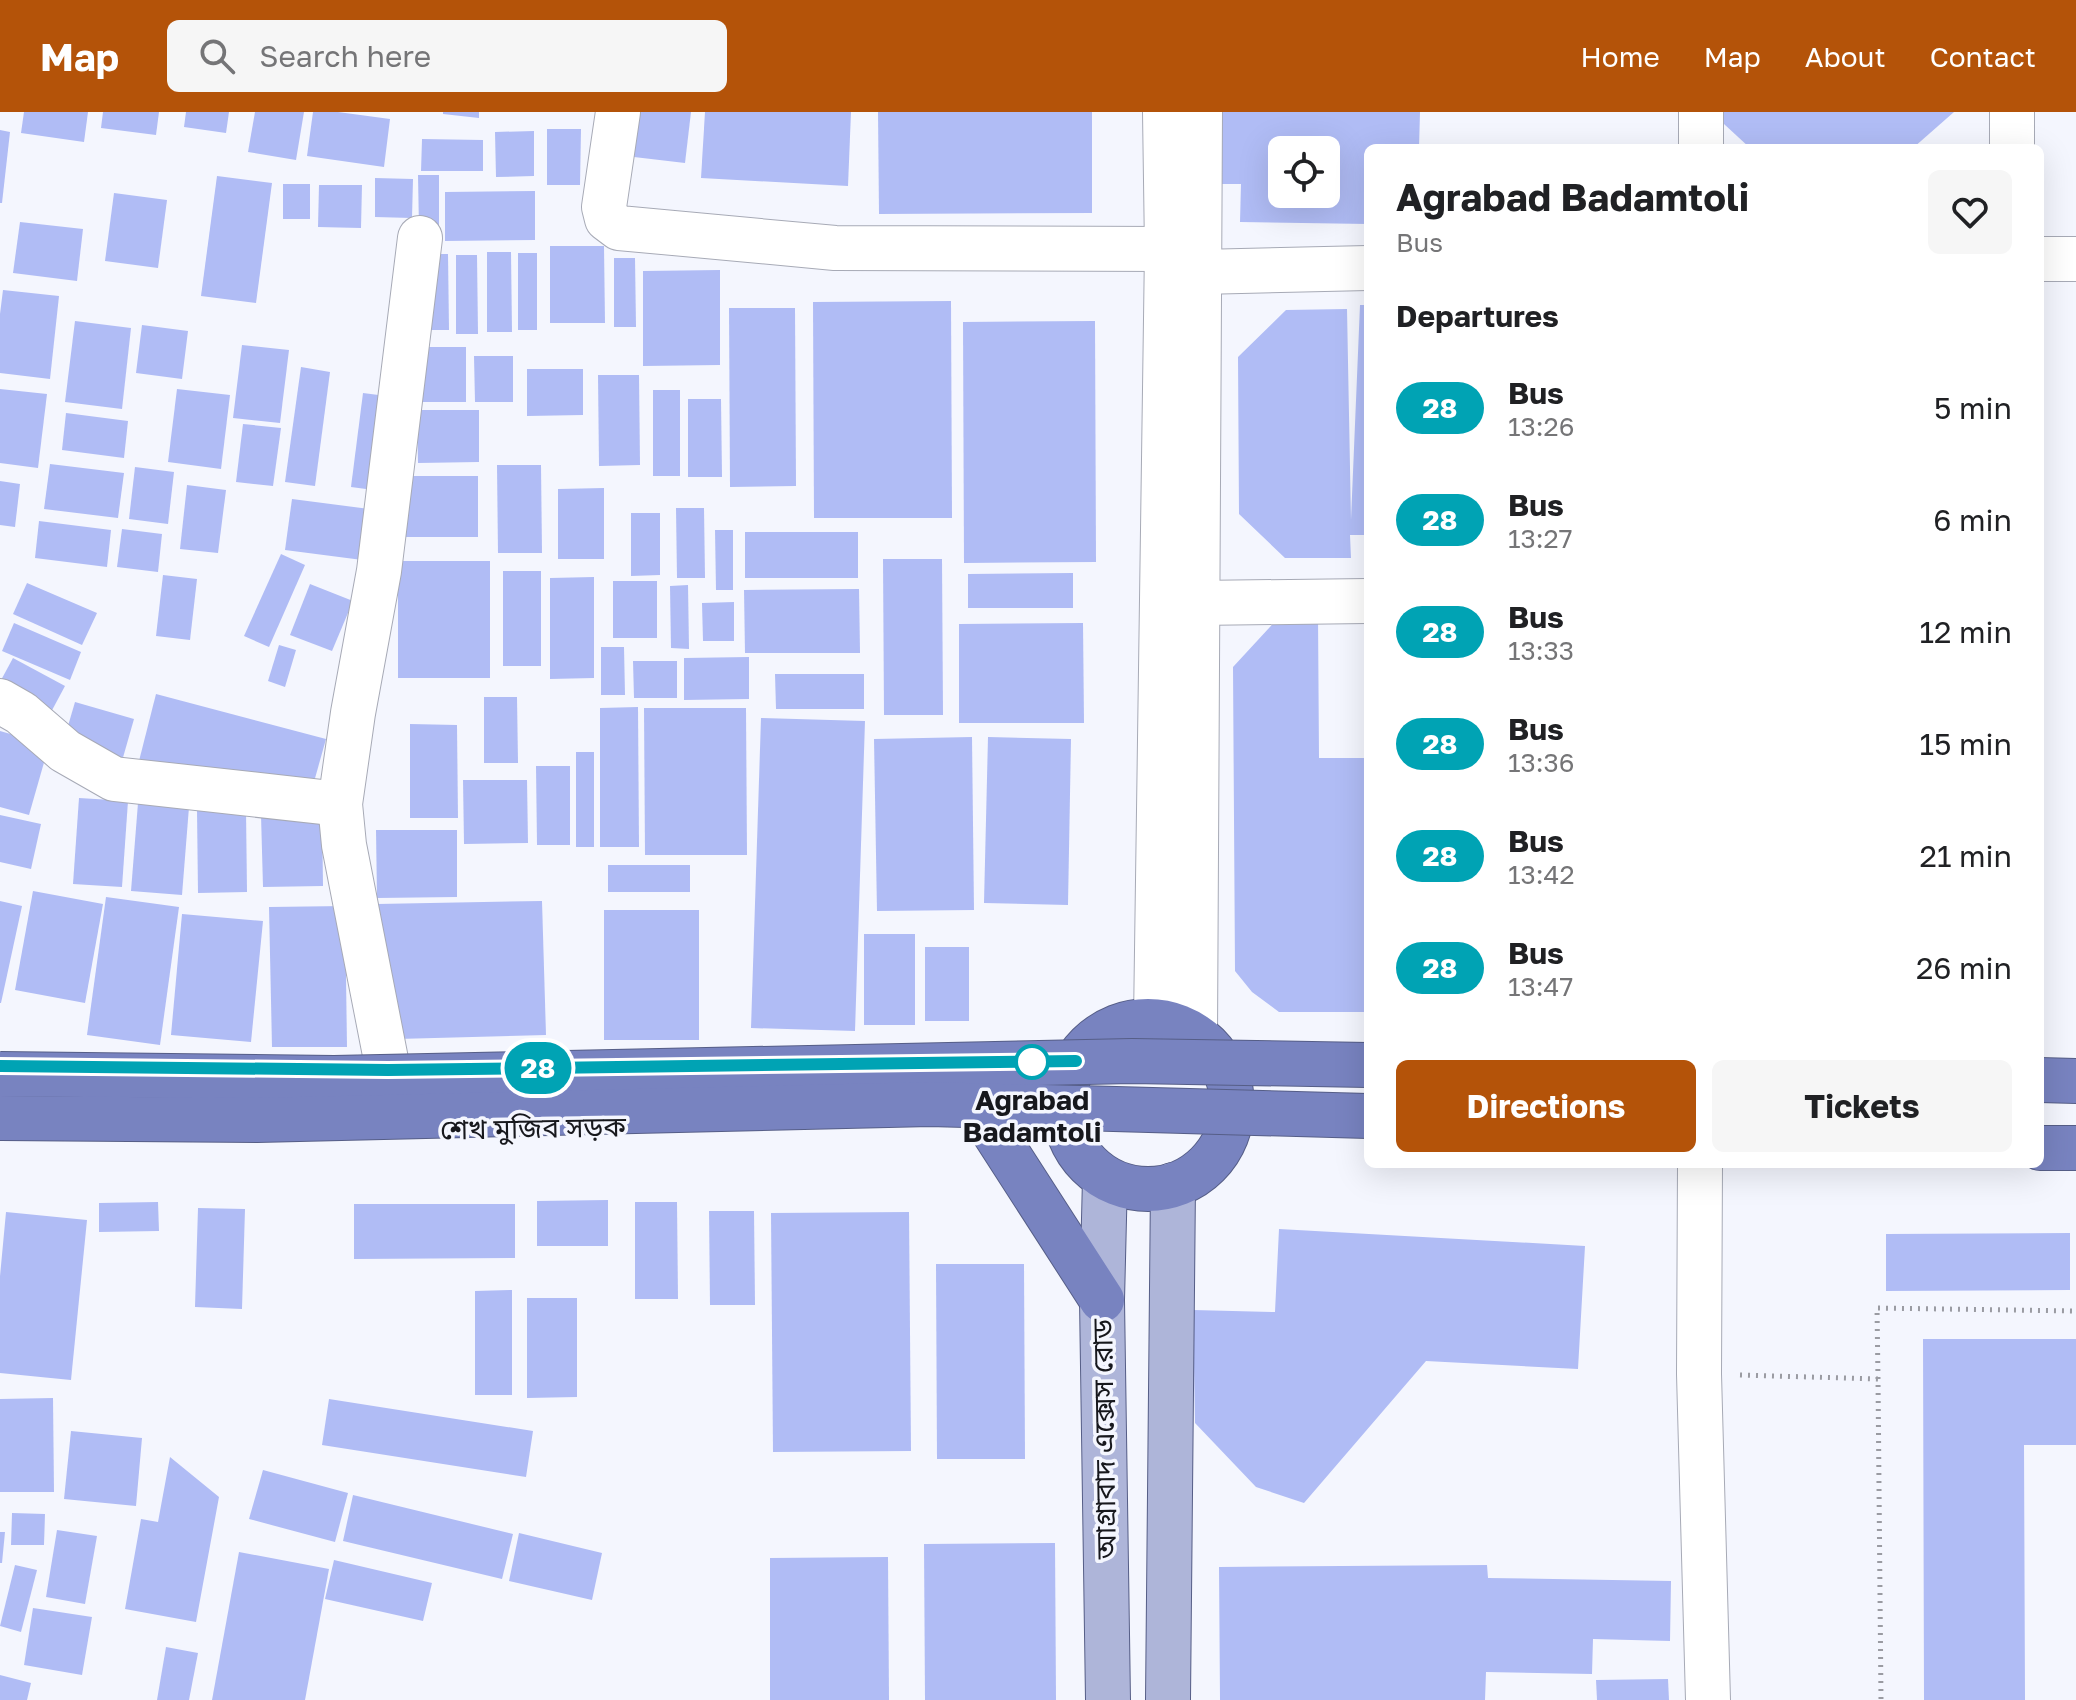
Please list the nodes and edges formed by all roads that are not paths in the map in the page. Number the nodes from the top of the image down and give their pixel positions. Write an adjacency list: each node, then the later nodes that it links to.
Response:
1 (618, 112): 11 (street)
2 (1165, 112): 11 (street)
3 (1200, 112): 11 (street)
4 (1701, 112): 6 (street)
5 (2012, 112): 7 (street)
6 (1701, 144)
7 (2012, 144)
8 (420, 238): 16 (street)
9 (2044, 259): 10 (street)
10 (2076, 259)
11 (1183, 260): 12 (street); 14 (street); 17 (street)
12 (1364, 268)
13 (1364, 601): 14 (street)
14 (1196, 603): 17 (street)
15 (0, 701): 16 (street)
16 (340, 804): 22 (street)
17 (1191, 1041): 18 (highway); 20 (highway); 32 (highway)
18 (1076, 1061): 22 (highway); 29 (highway)
19 (0, 1066): 22 (highway)
20 (1364, 1067)
21 (1364, 1068): 23 (highway, bridge)
22 (388, 1070)
23 (0, 1074)
24 (2044, 1082): 25 (highway)
25 (2076, 1083)
26 (1364, 1116): 27 (highway, bridge)
27 (0, 1118)
28 (988, 1123): 29 (highway, শেখ মুজিব সড়ক); 33 (highway, শেখ মুজিব সড়ক); 40 (highway)
29 (1066, 1124): 38 (highway)
30 (2044, 1129): 31 (highway)
31 (2076, 1129)
32 (1227, 1133): 34 (highway); 39 (highway)
33 (0, 1134)
34 (1364, 1136)
35 (2044, 1148): 36 (highway)
36 (2076, 1148)
37 (1700, 1168): 43 (street)
38 (1105, 1178): 39 (highway); 40 (main road, আগ্রাবাদ এক্সেস রোড)
39 (1173, 1185): 42 (main road)
40 (1102, 1300): 41 (main road, আগ্রাবাদ এক্সেস রোড)
41 (1108, 1700)
42 (1168, 1700)
43 (1708, 1700)

